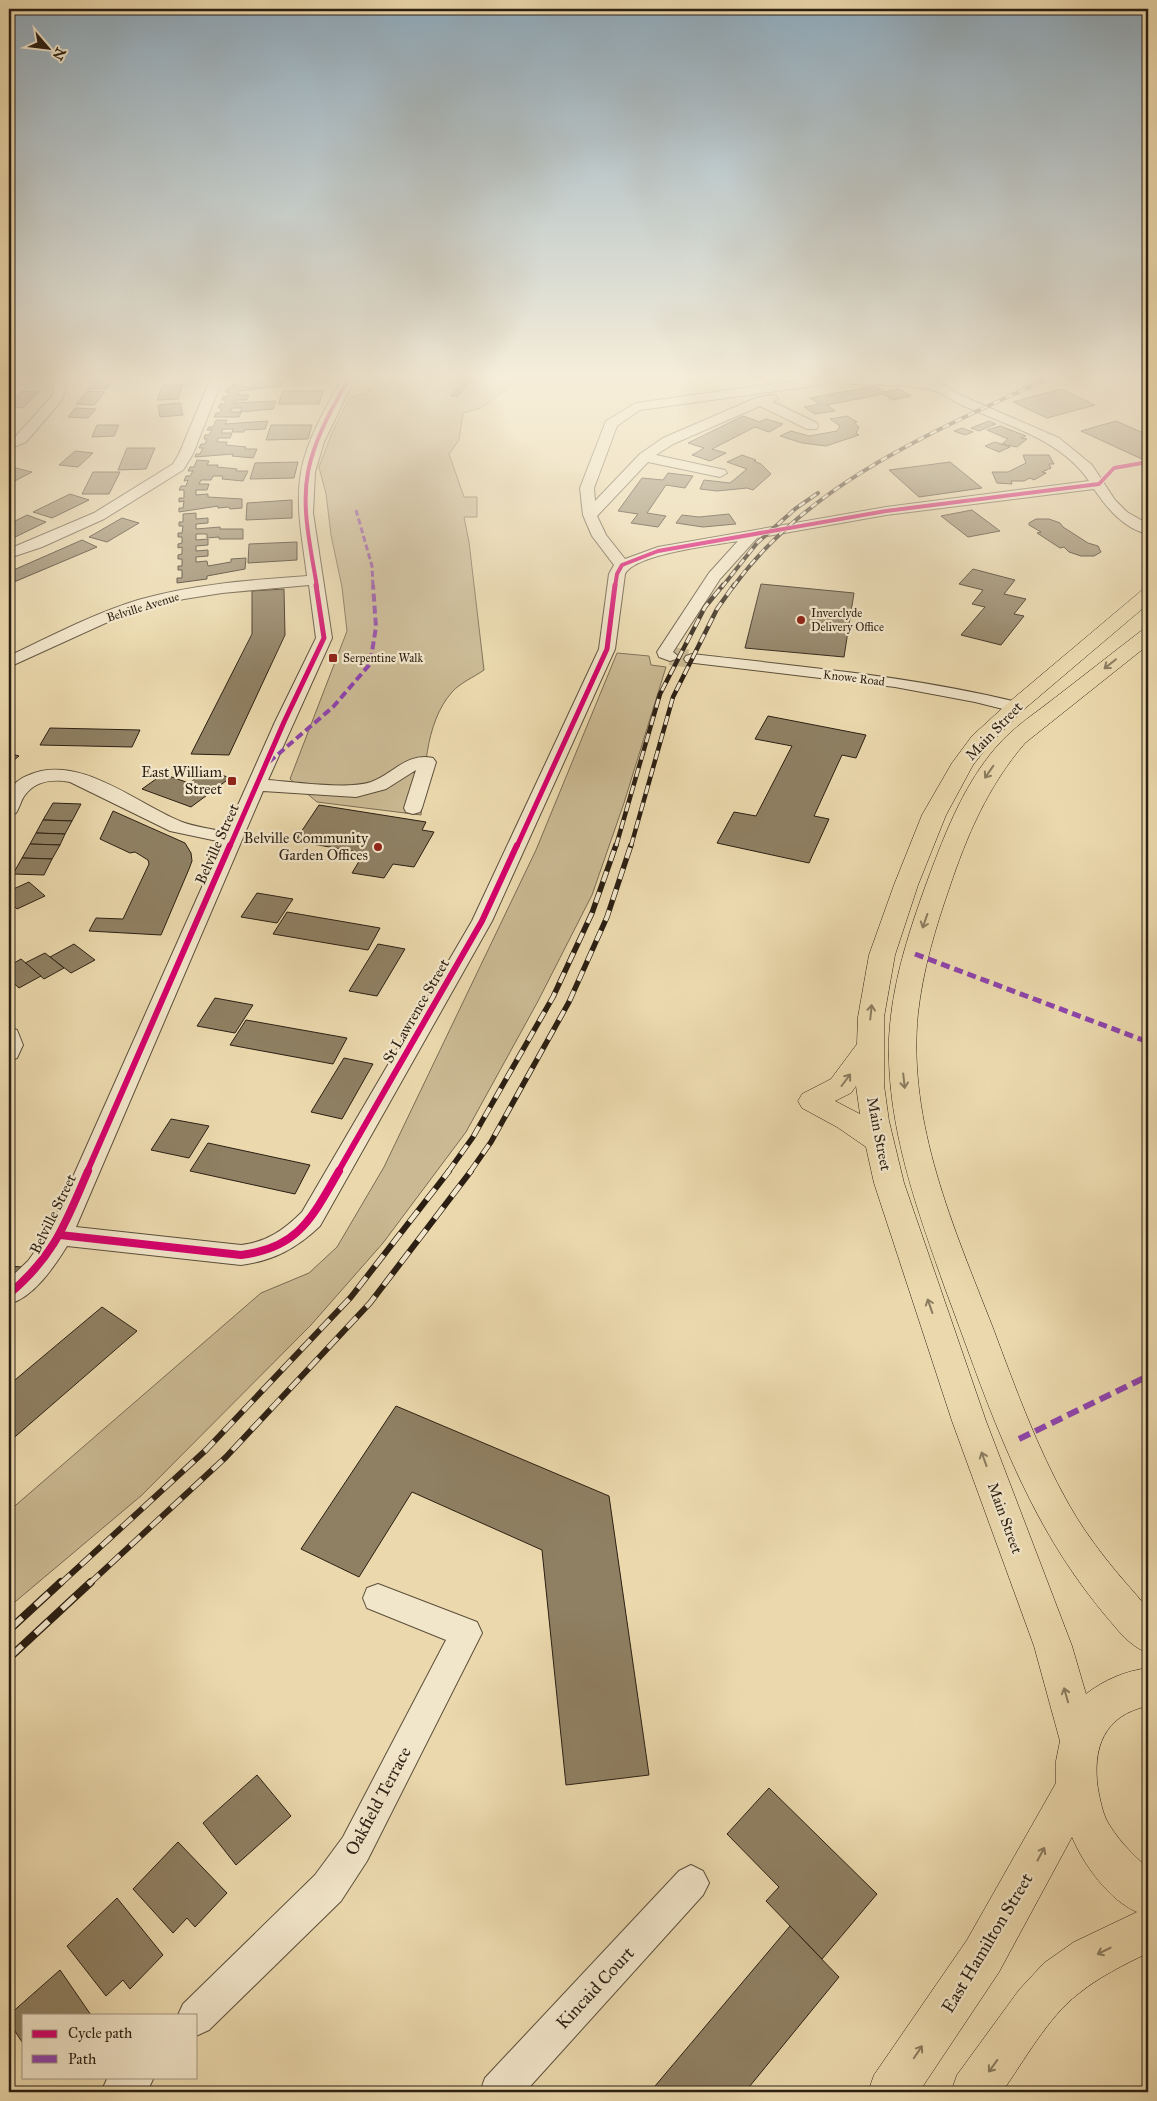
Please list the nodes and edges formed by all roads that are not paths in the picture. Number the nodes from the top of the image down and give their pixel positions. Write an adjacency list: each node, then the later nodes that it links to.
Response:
1 (160, 478): 10 (street)
2 (308, 478): 12 (street, Belville Street)
3 (591, 478): 7 (street)
4 (625, 478): 7 (street)
5 (1095, 478): 6 (street)
6 (1099, 484): 8 (street); 9 (street)
7 (590, 515): 11 (street)
8 (1148, 530)
9 (752, 535): 11 (street); 15 (street)
10 (9, 554)
11 (622, 565): 27 (street, St Lawrence Street)
12 (317, 580): 17 (street, Belville Avenue); 19 (street, Belville Street)
13 (1148, 595): 18 (highway, Main Street)
14 (1148, 635): 30 (highway, Main Street, one-way to 30)
15 (670, 656)
16 (692, 659): 18 (street, Knowe Road)
17 (9, 662)
18 (1015, 707): 24 (highway, Main Street, one-way to 18)
19 (256, 785): 20 (street); 22 (street, Belville Street)
20 (413, 808)
21 (9, 809): 22 (street)
22 (232, 839): 27 (street, Belville Street)
23 (9, 1035): 25 (street)
24 (869, 1047): 26 (highway, Main Street); 26 (highway, one-way to 24)
25 (9, 1053)
26 (879, 1141): 32 (highway, Main Street, one-way to 26)
27 (60, 1235): 28 (street, Belville Street)
28 (9, 1294)
29 (378, 1598): 37 (street, Oakfield Terrace)
30 (1148, 1635)
31 (1148, 1687): 32 (highway)
32 (1080, 1742): 33 (highway)
33 (1076, 1788): 35 (highway); 41 (highway, East Hamilton Street, one-way to 33)
34 (691, 1883): 40 (street, Kincaid Court)
35 (1148, 1895)
36 (1148, 1930): 42 (highway, one-way to 42)
37 (198, 2015)
38 (134, 2078): 39 (street)
39 (120, 2092)
40 (499, 2092)
41 (891, 2092)
42 (974, 2092)

